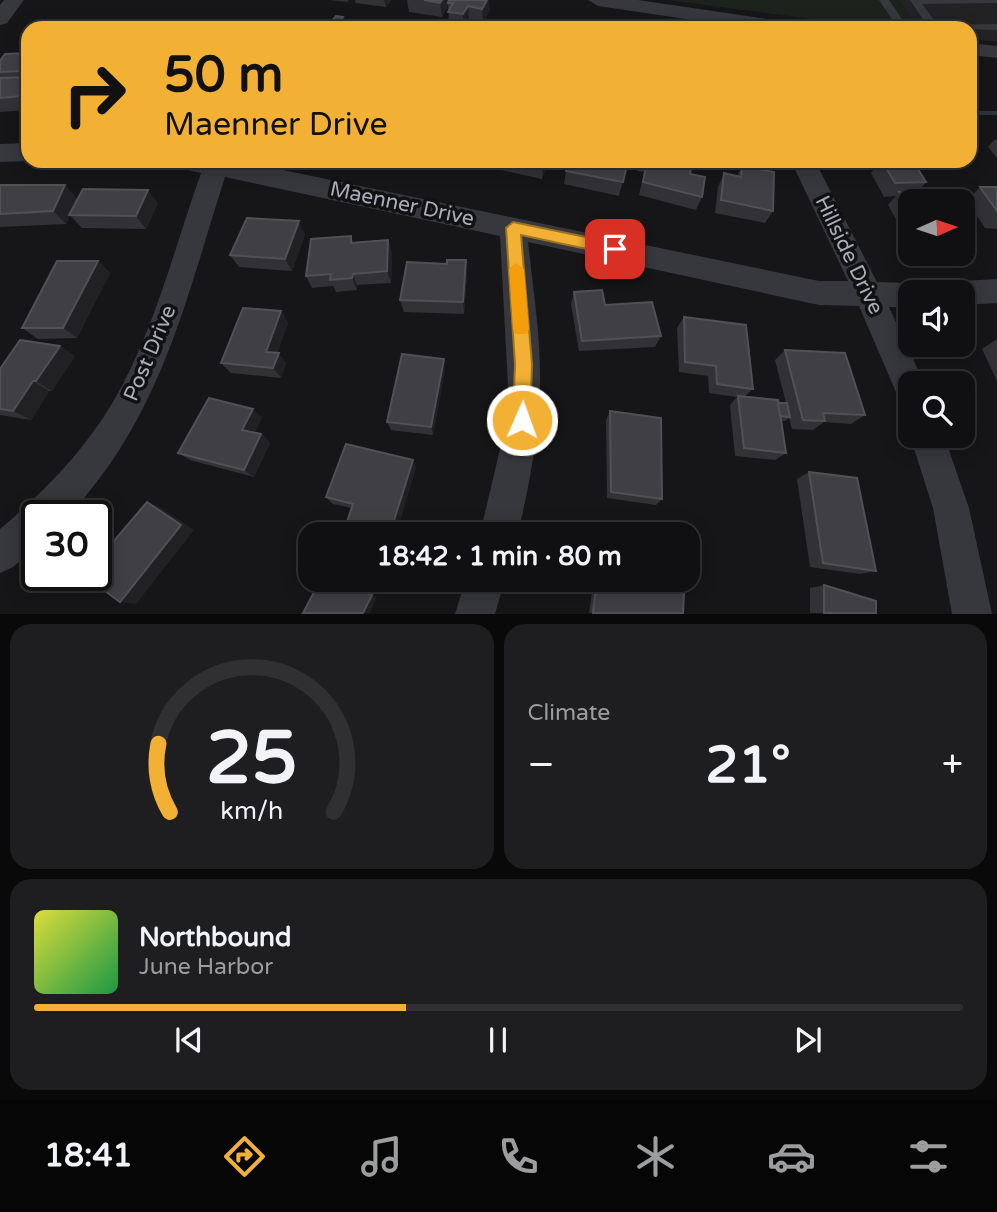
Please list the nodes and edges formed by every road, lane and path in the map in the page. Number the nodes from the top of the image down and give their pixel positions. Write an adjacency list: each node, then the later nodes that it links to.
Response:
1 (14, 0): 6 (street)
2 (598, 0): 7 (street)
3 (884, 0): 8 (lane)
4 (914, 0): 5 (lane); 9 (lane)
5 (997, 0)
6 (0, 19)
7 (718, 21)
8 (899, 21)
9 (930, 21)
10 (977, 27): 11 (lane)
11 (997, 27)
12 (977, 50): 13 (street)
13 (997, 52)
14 (21, 152): 15 (street)
15 (0, 153)
16 (215, 168): 26 (street, Post Drive)
17 (226, 168): 19 (street, Maenner Drive)
18 (806, 168): 22 (street, Hillside Drive)
19 (513, 228): 22 (street, Maenner Drive); 27 (street)
20 (997, 291): 21 (street)
21 (975, 292)
22 (869, 295): 23 (street, Maenner Drive); 24 (street, Hillside Drive)
23 (898, 295)
24 (903, 371)
25 (931, 448): 32 (street)
26 (57, 500)
27 (502, 522)
28 (21, 536): 29 (street)
29 (0, 554)
30 (482, 592): 31 (street)
31 (475, 614)
32 (972, 614)

